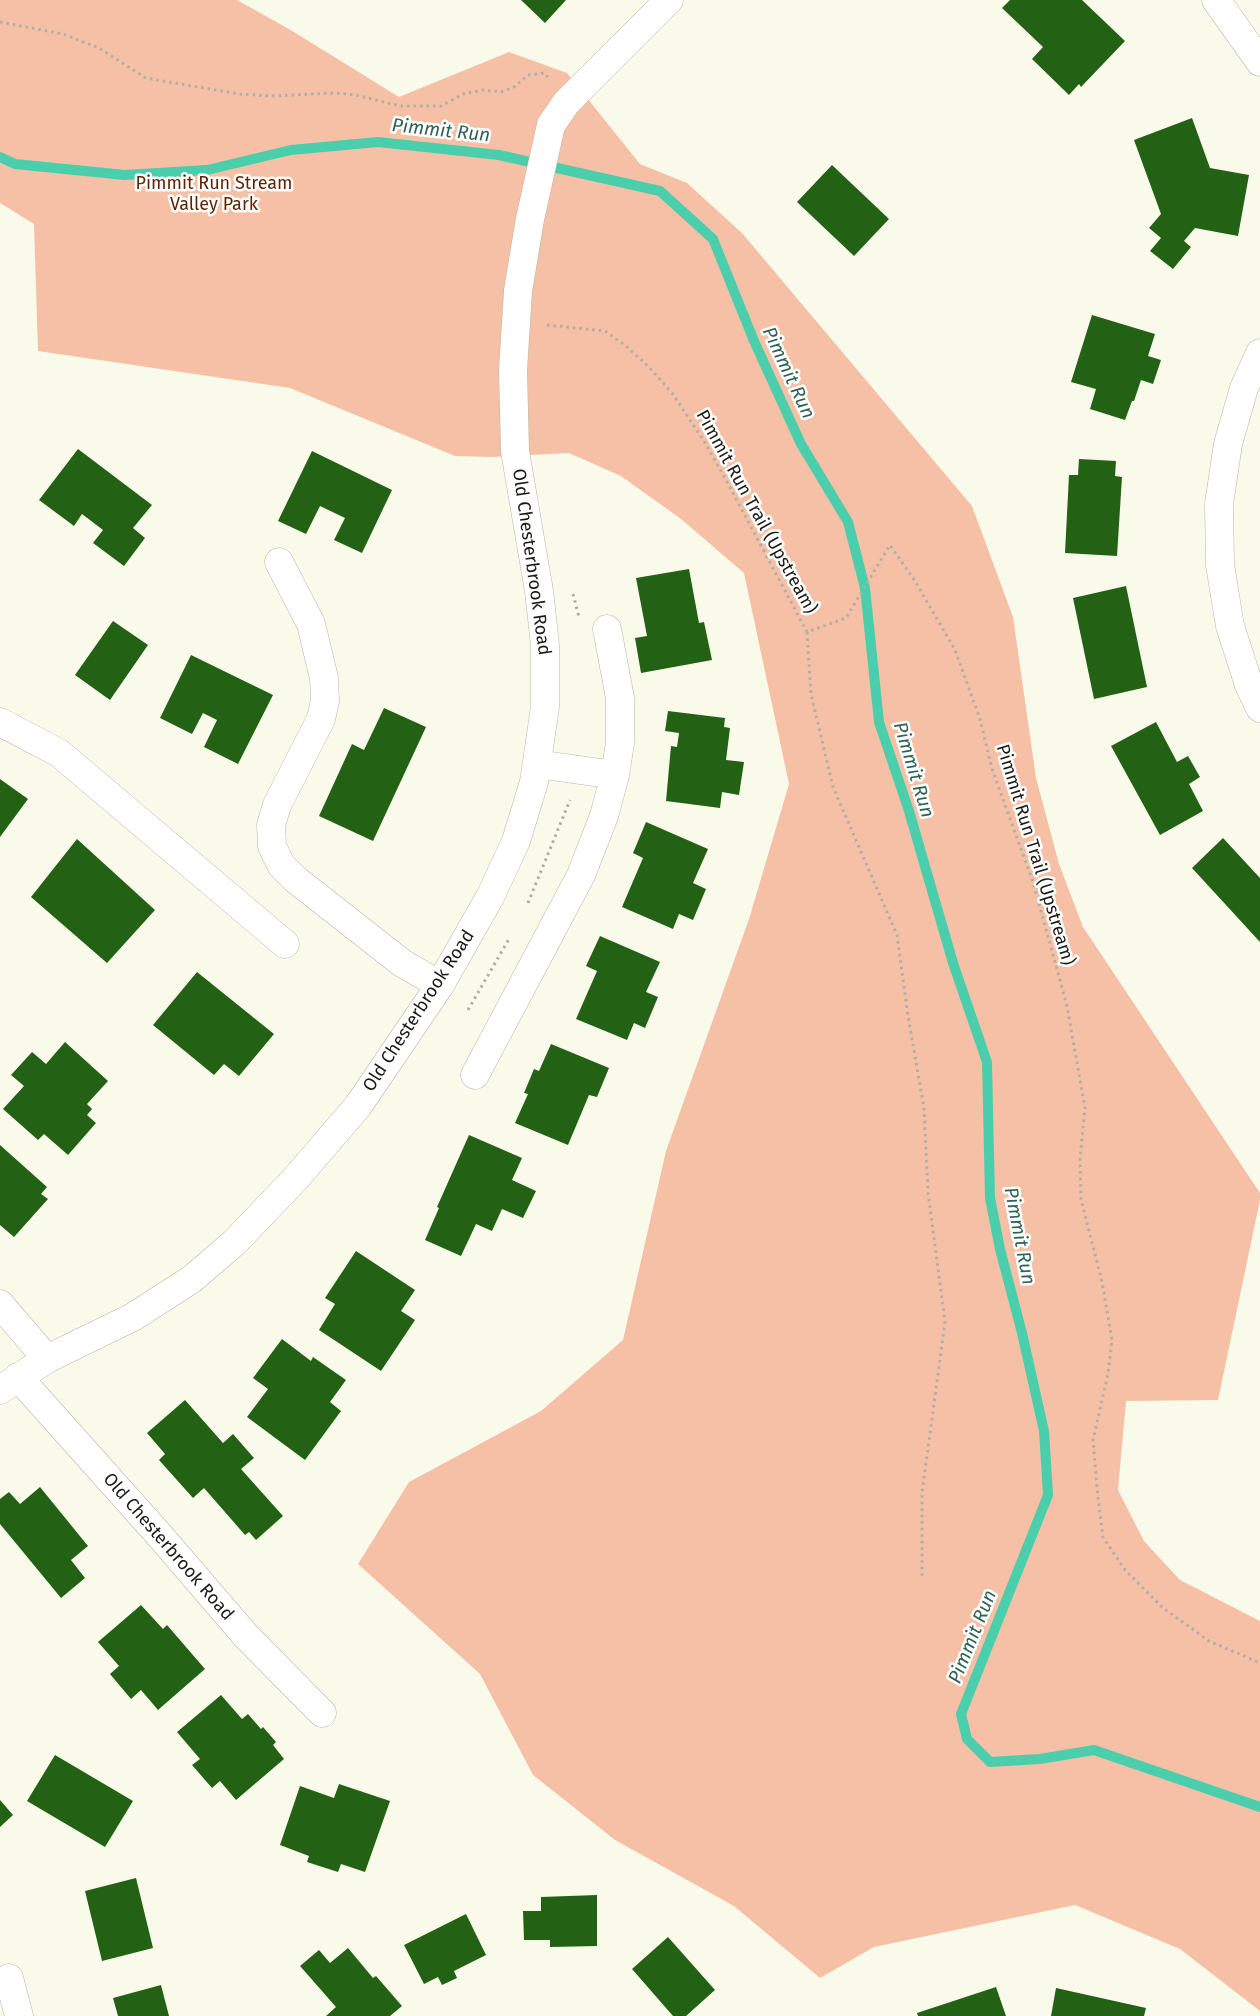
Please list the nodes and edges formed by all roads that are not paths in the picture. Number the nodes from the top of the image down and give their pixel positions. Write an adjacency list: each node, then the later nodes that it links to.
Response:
1 (669, 0): 9 (street, Old Chesterbrook Road)
2 (1216, 0): 3 (street)
3 (1260, 62)
4 (1260, 353): 7 (street)
5 (279, 562): 12 (street)
6 (607, 629): 10 (street)
7 (1260, 708)
8 (0, 722): 11 (street)
9 (537, 764): 10 (street); 12 (street, Old Chesterbrook Road)
10 (615, 775): 13 (street)
11 (284, 944)
12 (440, 985): 15 (street, Old Chesterbrook Road)
13 (475, 1074)
14 (0, 1304): 15 (street)
15 (47, 1359): 16 (street, Old Chesterbrook Road)
16 (9, 1384): 17 (street, Old Chesterbrook Road)
17 (322, 1713)
18 (9, 1978): 19 (street)
19 (19, 2016)

